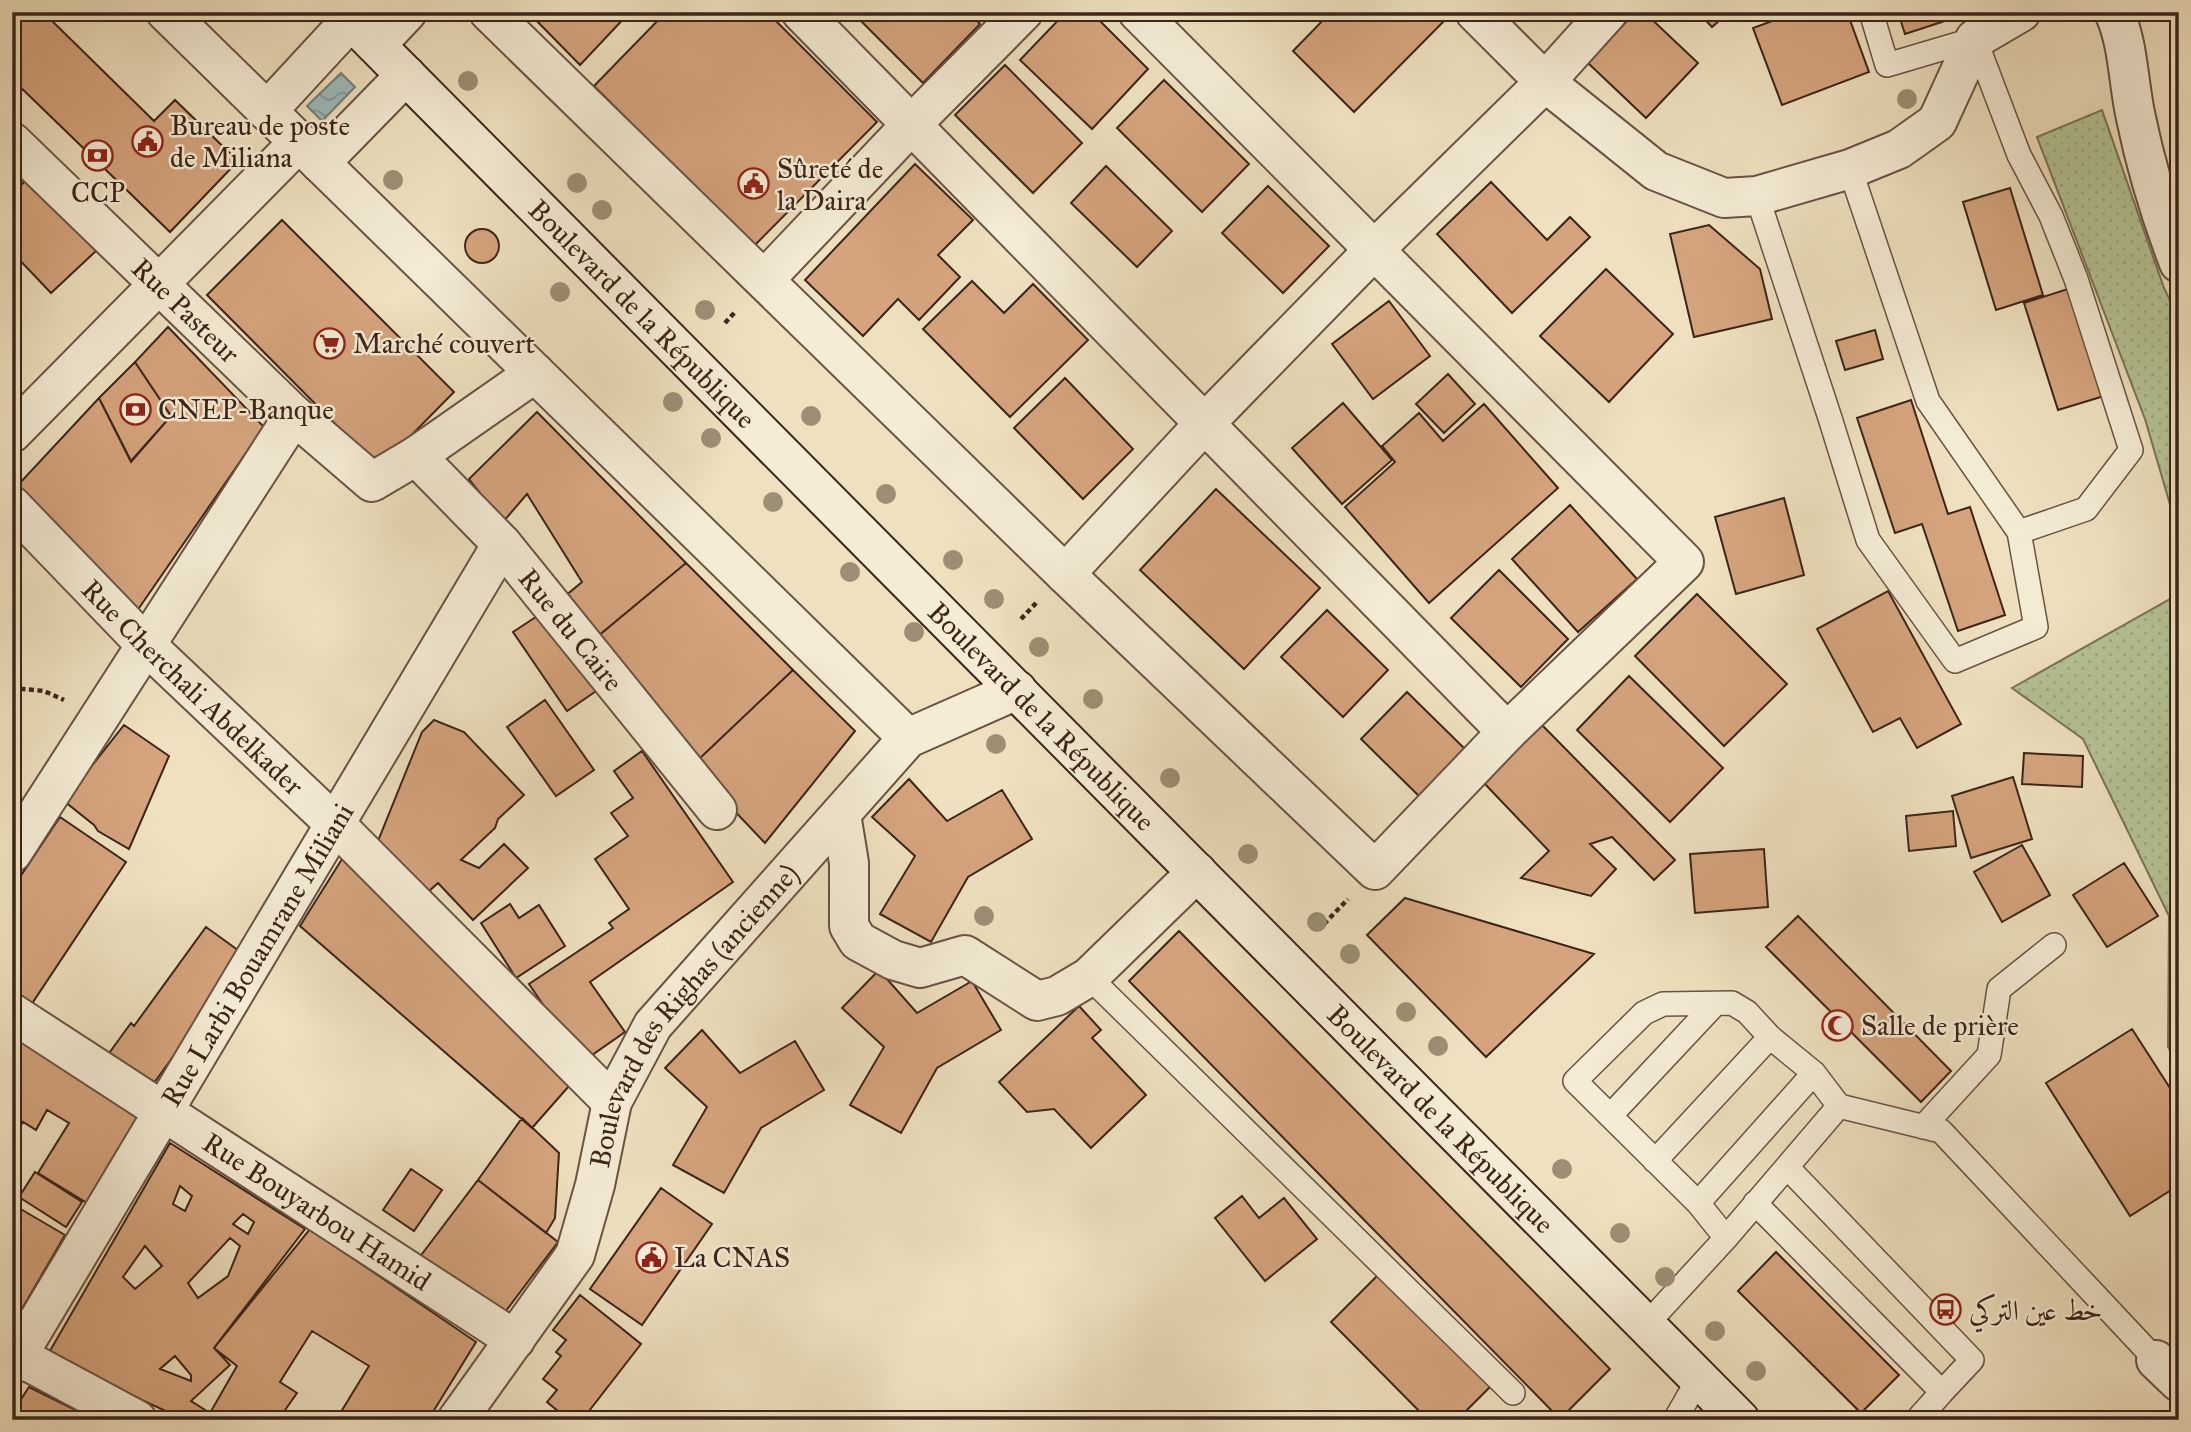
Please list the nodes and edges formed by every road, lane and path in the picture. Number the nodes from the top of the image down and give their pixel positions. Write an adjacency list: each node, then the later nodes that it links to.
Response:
1 (166, 12): 16 (street)
2 (407, 12): 12 (street)
3 (489, 12): 24 (street)
4 (801, 12): 17 (street)
5 (1023, 12): 17 (street)
6 (1138, 12): 22 (street)
7 (1475, 12): 15 (street)
8 (1608, 12): 15 (street)
9 (1871, 12): 13 (lane)
10 (2021, 12): 13 (street)
11 (2114, 12): 23 (street)
12 (357, 26): 14 (street, Boulevard de la République); 16 (street)
13 (1975, 38): 20 (street); 32 (lane)
14 (406, 75): 19 (street); 37 (street, Boulevard de la République)
15 (1545, 82): 21 (street); 22 (street)
16 (267, 111): 19 (street)
17 (912, 124): 24 (street); 28 (street)
18 (12, 142): 25 (street, Rue Pasteur)
19 (310, 153): 25 (street); 26 (street)
20 (1850, 169): 21 (street); 32 (lane)
21 (1756, 196): 32 (lane)
22 (1374, 250): 28 (street); 39 (street)
23 (2179, 263)
24 (765, 279): 34 (street)
25 (158, 286): 27 (street, Rue Pasteur); 29 (street)
26 (535, 373): 30 (street, Rue Pasteur); 40 (street)
27 (293, 415): 30 (street, Rue Pasteur); 35 (street)
28 (1205, 423): 34 (street); 39 (street)
29 (12, 433)
30 (416, 456): 33 (street, Rue du Caire)
31 (12, 506): 35 (street, Rue Cherchali Abdelkader)
32 (2019, 532)
33 (502, 544): 41 (street, Rue du Caire); 43 (street, Rue Larbi Bouamrane Miliani)
34 (1065, 574): 39 (street)
35 (146, 645): 38 (street); 43 (street, Rue Cherchali Abdelkader)
36 (12, 688): 38 (path)
37 (1017, 690): 40 (street, Boulevard des Righas (ancienne)); 45 (street, Boulevard de la République)
38 (95, 724): 44 (street)
39 (1507, 732)
40 (908, 738): 42 (street, Boulevard des Righas (ancienne))
41 (717, 810)
42 (841, 814): 47 (street); 52 (street, Boulevard des Righas (ancienne))
43 (335, 824): 52 (street, Rue Cherchali Abdelkader); 54 (street, Rue Larbi Bouamrane Miliani)
44 (12, 853)
45 (1197, 872): 47 (street); 62 (street, Boulevard de la République)
46 (2054, 945): 56 (lane)
47 (1089, 977): 68 (lane)
48 (1715, 1004): 50 (lane); 55 (lane); 55 (lane)
49 (12, 1013): 54 (street, Rue Bouyarbou Hamid)
50 (1770, 1037): 51 (lane); 57 (lane)
51 (1814, 1073): 53 (lane); 59 (lane)
52 (612, 1102): 63 (street, Boulevard des Righas (ancienne))
53 (1839, 1106): 56 (lane); 58 (lane)
54 (163, 1112): 63 (street, Rue Bouyarbou Hamid); 64 (street, Rue Larbi Bouamrane Miliani)
55 (1609, 1116): 57 (lane)
56 (1923, 1127): 65 (lane)
57 (1655, 1161): 59 (lane)
58 (1787, 1167): 60 (lane); 67 (lane)
59 (1698, 1203): 61 (lane)
60 (1755, 1203): 61 (lane); 67 (lane)
61 (1726, 1238): 62 (lane)
62 (1646, 1325): 66 (street, Boulevard de la République)
63 (515, 1340): 70 (street, Boulevard des Righas (ancienne))
64 (15, 1361): 69 (street)
65 (2167, 1371)
66 (1699, 1378): 71 (lane); 72 (street, Boulevard de la République)
67 (1942, 1392): 73 (lane)
68 (1513, 1393)
69 (137, 1420)
70 (457, 1420)
71 (1675, 1420)
72 (1740, 1420)
73 (1917, 1420)

